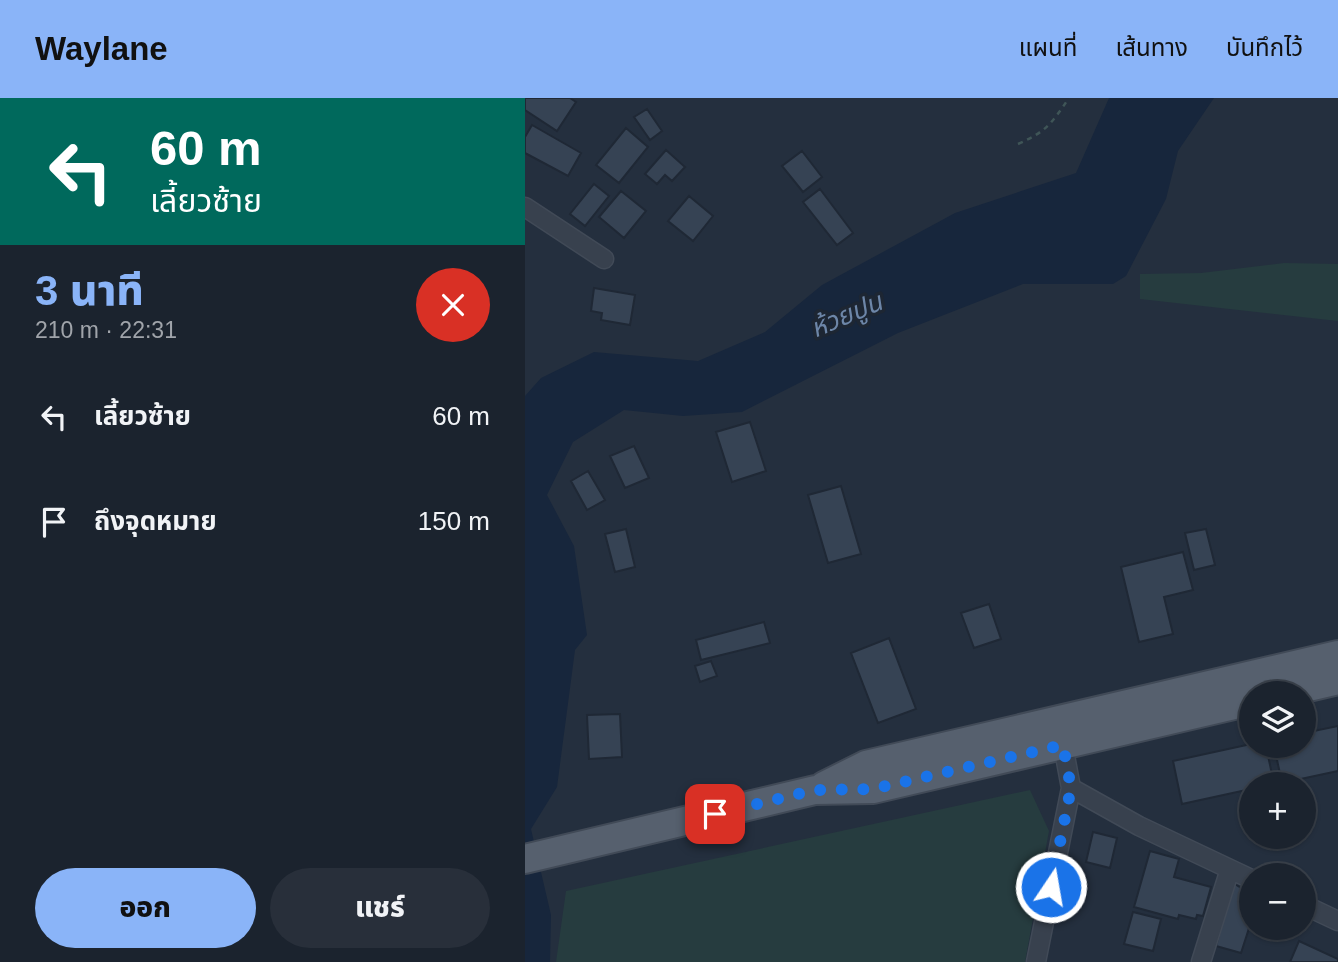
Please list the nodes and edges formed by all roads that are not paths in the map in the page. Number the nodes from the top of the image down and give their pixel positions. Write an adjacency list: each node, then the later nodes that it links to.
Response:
1 (525, 207): 2 (street)
2 (604, 259)
3 (1338, 639): 5 (main road)
4 (1338, 655): 6 (main road)
5 (1276, 681)
6 (1277, 681)
7 (1316, 682): 8 (main road)
8 (1335, 682)
9 (1239, 689): 13 (main road)
10 (1239, 704): 11 (main road)
11 (1063, 745): 12 (street); 13 (main road)
12 (1071, 788): 15 (street); 19 (street)
13 (815, 790): 14 (main road)
14 (532, 857)
15 (1230, 869): 16 (street); 20 (street)
16 (1239, 873)
17 (1316, 911): 18 (street)
18 (1338, 921)
19 (1036, 962)
20 (1201, 962)

